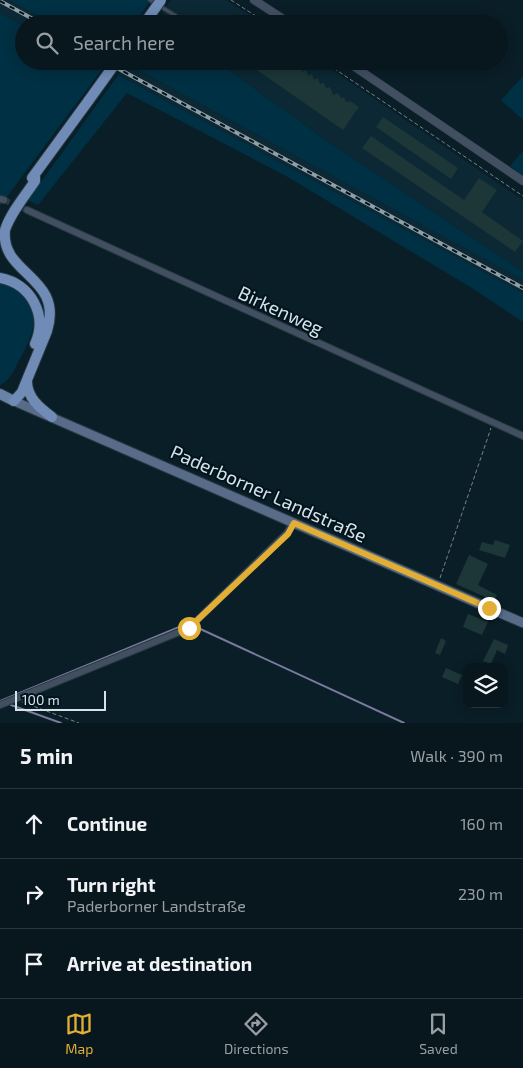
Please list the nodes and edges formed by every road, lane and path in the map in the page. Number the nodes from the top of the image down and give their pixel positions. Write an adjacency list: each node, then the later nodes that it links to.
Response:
1 (150, 0): 6 (lane)
2 (161, 0): 5 (highway, bridge)
3 (231, 0): 7 (path)
4 (254, 0): 8 (street)
5 (150, 15)
6 (174, 15)
7 (254, 15)
8 (276, 15)
9 (111, 70): 12 (highway, bridge)
10 (336, 70): 14 (path)
11 (359, 70): 13 (street)
12 (35, 174): 16 (highway); 18 (highway)
13 (523, 180)
14 (523, 196)
15 (26, 210): 22 (street, Birkenweg)
16 (0, 222)
17 (0, 278): 20 (highway)
18 (27, 380): 20 (highway); 21 (highway)
19 (0, 394): 20 (main road, Paderborner Landstraße)
20 (14, 401): 21 (main road, Paderborner Landstraße)
21 (52, 417): 24 (main road, Paderborner Landstraße)
22 (493, 422): 23 (street, Birkenweg); 25 (path)
23 (523, 436)
24 (294, 523): 26 (main road, Paderborner Landstraße); 27 (street)
25 (442, 572)
26 (523, 623)
27 (14, 699): 28 (street); 29 (path)
28 (0, 705)
29 (79, 723)

